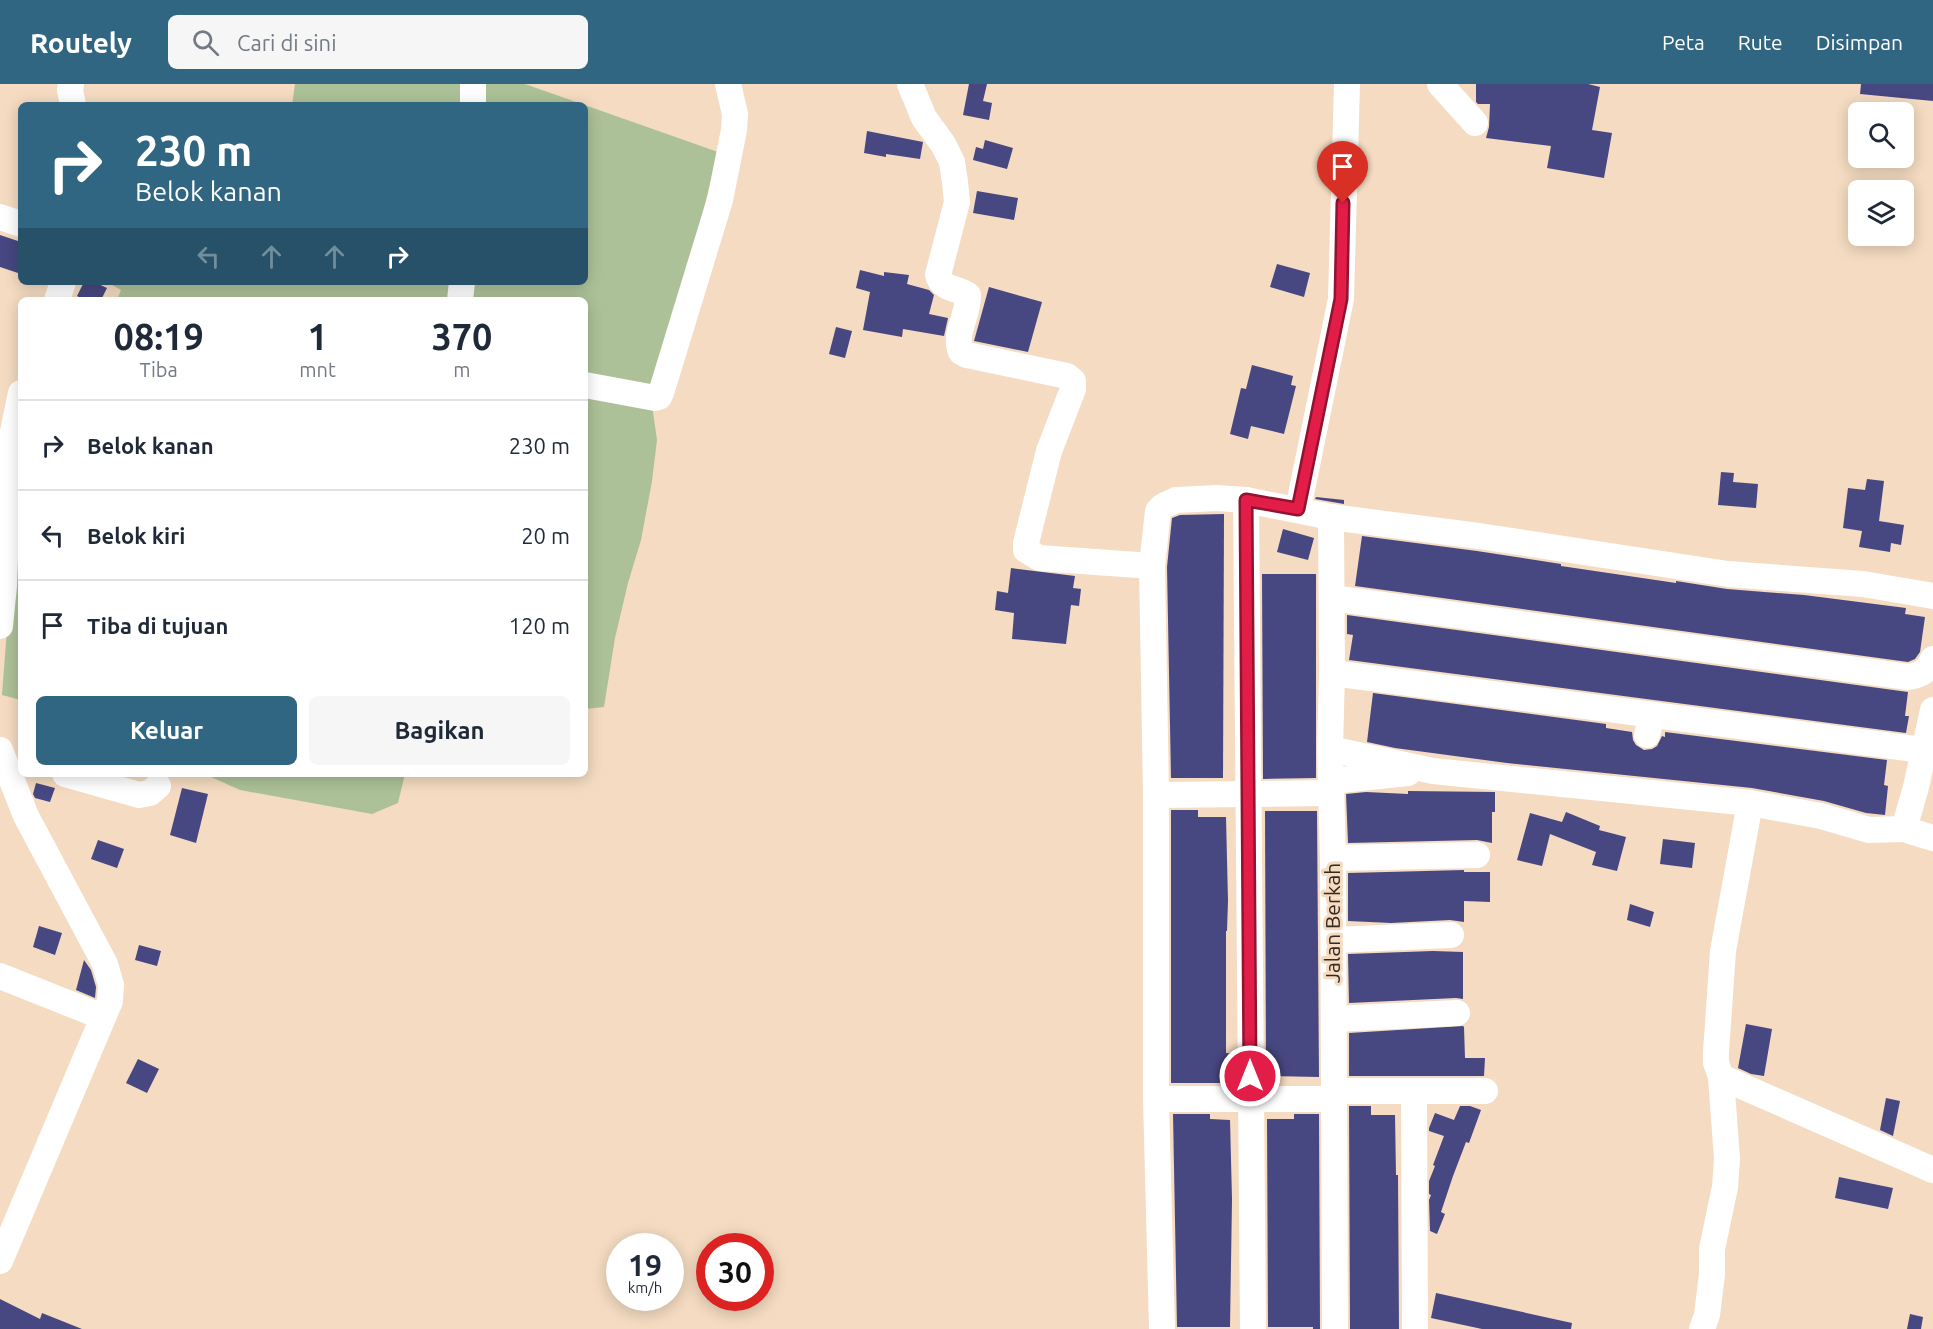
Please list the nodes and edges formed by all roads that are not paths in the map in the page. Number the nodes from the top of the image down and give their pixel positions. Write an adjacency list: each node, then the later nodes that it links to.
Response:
1 (71, 84): 7 (street)
2 (473, 84): 8 (street)
3 (728, 84): 12 (street)
4 (910, 84): 18 (street)
5 (1347, 84): 16 (street)
6 (1440, 84): 9 (street)
7 (73, 102)
8 (473, 102)
9 (1474, 123)
10 (0, 217): 11 (street)
11 (18, 223)
12 (588, 386)
13 (18, 399): 14 (street)
14 (7, 419): 19 (street)
15 (1246, 500): 16 (street); 18 (street); 34 (street)
16 (1298, 509): 17 (street)
17 (1331, 517): 20 (street); 21 (street, Jalan Berkah)
18 (1152, 566): 33 (street)
19 (13, 578): 22 (street)
20 (1933, 596)
21 (1332, 598): 23 (street); 24 (street, Jalan Berkah)
22 (0, 626)
23 (1932, 666)
24 (1332, 673): 26 (street, Jalan Berkah); 27 (street)
25 (1933, 710): 27 (street)
26 (1330, 749): 29 (street); 32 (street, Jalan Berkah)
27 (1923, 750): 36 (street)
28 (9, 761): 44 (street)
29 (1433, 771): 32 (street); 35 (street)
30 (76, 777): 31 (street)
31 (158, 786)
32 (1330, 787): 34 (street); 39 (street, Jalan Berkah)
33 (1156, 795): 34 (street); 50 (street)
34 (1248, 795): 51 (street)
35 (1750, 802): 36 (street); 46 (street)
36 (1904, 829): 37 (street)
37 (1933, 838)
38 (1477, 855): 39 (street)
39 (1333, 858): 41 (street, Jalan Berkah)
40 (1451, 935): 41 (street)
41 (1334, 940): 45 (street, Jalan Berkah)
42 (0, 976): 44 (street)
43 (1458, 1013): 45 (street)
44 (104, 1017): 53 (street)
45 (1334, 1019): 49 (street, Jalan Berkah)
46 (1721, 1077): 52 (street); 58 (street)
47 (1485, 1091): 48 (street)
48 (1414, 1092): 49 (street); 54 (street)
49 (1334, 1095): 51 (street); 57 (street, Jalan Berkah)
50 (1156, 1099): 51 (street); 55 (street)
51 (1251, 1100): 56 (street)
52 (1933, 1170)
53 (0, 1261)
54 (1420, 1328)
55 (1162, 1329)
56 (1253, 1329)
57 (1335, 1329)
58 (1702, 1329)

